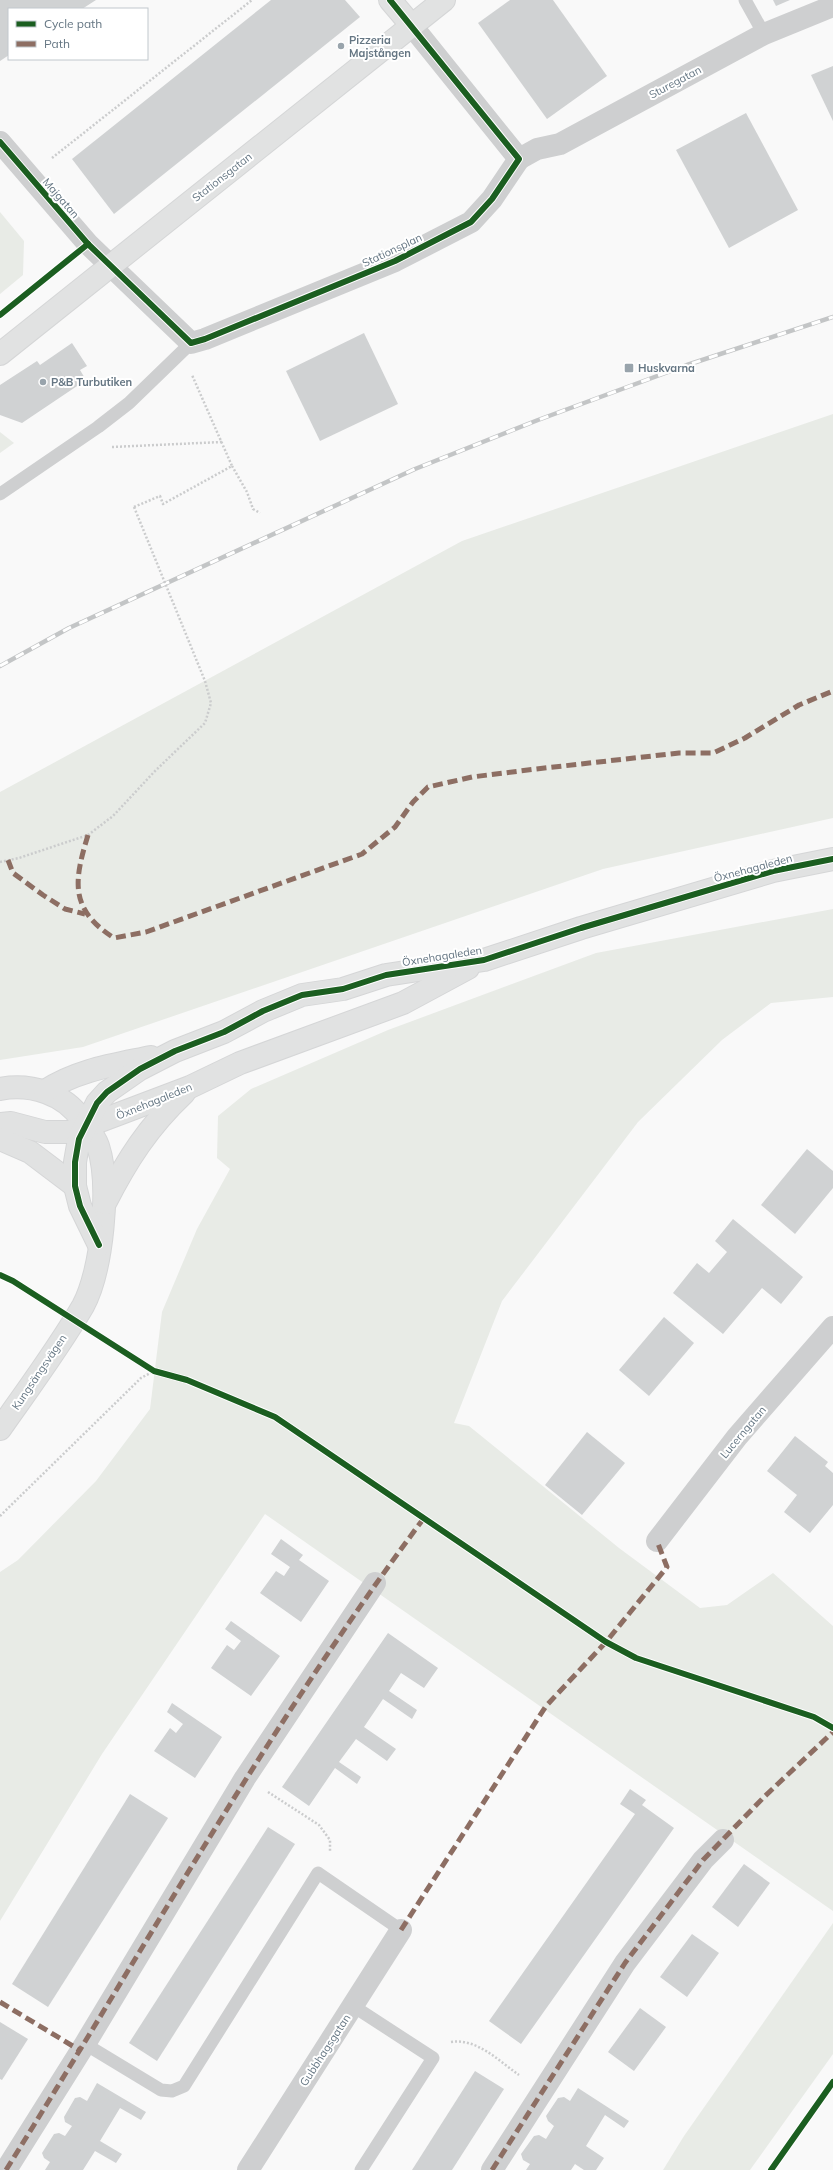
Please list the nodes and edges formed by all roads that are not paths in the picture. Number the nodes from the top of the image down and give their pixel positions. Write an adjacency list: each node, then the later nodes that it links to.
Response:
1 (390, 0): 5 (street)
2 (444, 0): 5 (street, Stationsgatan)
3 (744, 0): 6 (lane)
4 (833, 6): 6 (street, Sturegatan)
5 (412, 26): 8 (street); 9 (street, Stationsgatan)
6 (764, 34): 8 (street, Sturegatan)
7 (0, 142): 9 (street, Majgatan)
8 (519, 159): 10 (street, Stationsplan)
9 (110, 266): 10 (street); 11 (street, Stationsgatan)
10 (191, 343): 12 (lane)
11 (0, 354)
12 (0, 494)
13 (833, 859): 14 (street, Öxnehagaleden)
14 (484, 960): 15 (street, Öxnehagaleden); 16 (street, Öxnehagaleden)
15 (175, 1052): 18 (street, Öxnehagaleden); 20 (street, Öxnehagaleden)
16 (190, 1087): 20 (street, Öxnehagaleden); 23 (street, Kungsängsvägen)
17 (0, 1089): 18 (street)
18 (44, 1091): 20 (street)
19 (0, 1124): 20 (street, Öxnehagaleden)
20 (86, 1126): 22 (street); 23 (street, Kungsängsvägen)
21 (0, 1139): 22 (street)
22 (75, 1186): 24 (street)
23 (104, 1206): 24 (street, Kungsängsvägen)
24 (99, 1245): 26 (street, Kungsängsvägen)
25 (833, 1327): 27 (street, Lucerngatan)
26 (0, 1430)
27 (657, 1541)
28 (375, 1583): 32 (street)
29 (723, 1840): 36 (street)
30 (401, 1930): 31 (street, Gubbhagsgatan); 32 (lane)
31 (353, 2006): 34 (street, Gubbhagsgatan); 35 (lane)
32 (85, 2044): 33 (street)
33 (6, 2170)
34 (248, 2170)
35 (361, 2170)
36 (492, 2170)

